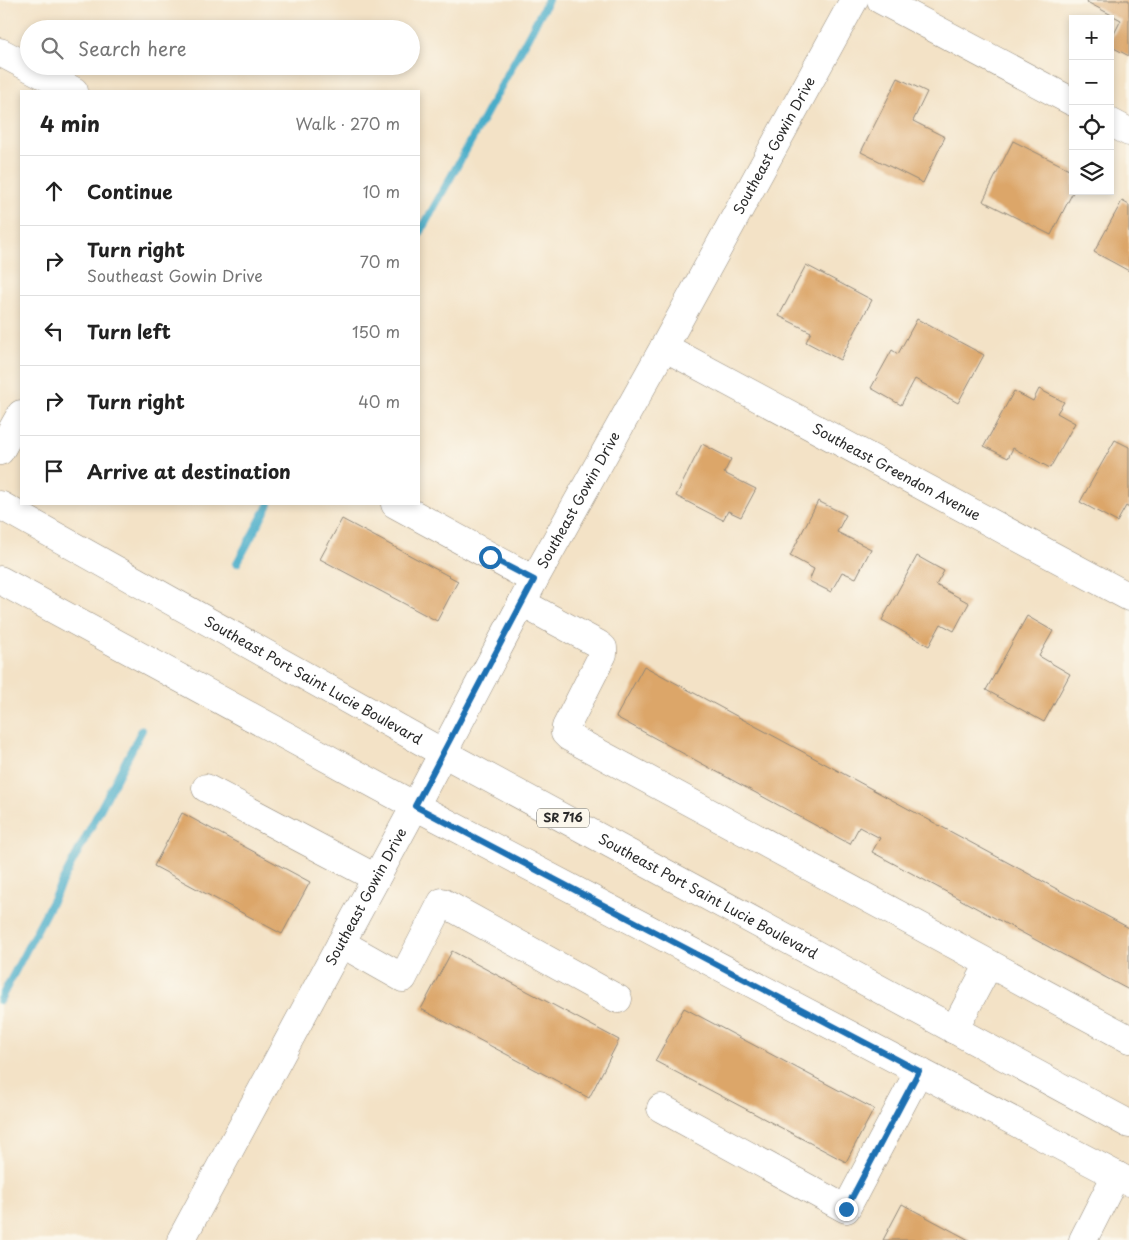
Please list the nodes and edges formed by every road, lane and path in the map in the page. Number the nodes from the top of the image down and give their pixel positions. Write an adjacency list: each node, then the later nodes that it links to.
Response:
1 (854, 0): 10 (main road, Southeast Gowin Drive)
2 (881, 0): 7 (main road)
3 (0, 52): 4 (main road)
4 (20, 63)
5 (44, 75): 6 (main road)
6 (72, 90)
7 (1069, 100)
8 (1114, 124): 9 (main road)
9 (1129, 132)
10 (664, 347): 16 (main road, Southeast Gowin Drive); 17 (main road, Southeast Greendon Avenue)
11 (12, 417): 12 (main road)
12 (0, 451)
13 (0, 505): 18 (main road, Southeast Port Saint Lucie Boulevard / SR 716)
14 (397, 505): 16 (main road)
15 (0, 580): 20 (main road)
16 (528, 592): 18 (main road, Southeast Gowin Drive); 23 (main road)
17 (1129, 597)
18 (442, 753): 20 (main road, Southeast Gowin Drive); 25 (main road, Southeast Port Saint Lucie Boulevard / SR 716)
19 (206, 788): 21 (main road)
20 (415, 806): 21 (main road, Southeast Gowin Drive); 27 (main road)
21 (376, 878): 22 (main road, Southeast Gowin Drive)
22 (341, 943): 24 (main road); 31 (main road, Southeast Gowin Drive)
23 (989, 964): 25 (main road); 26 (main road)
24 (618, 999)
25 (954, 1030): 29 (main road, Southeast Port Saint Lucie Boulevard / SR 716)
26 (1129, 1039)
27 (919, 1071): 28 (main road); 30 (main road)
28 (661, 1108)
29 (1129, 1124)
30 (1123, 1179): 32 (main road)
31 (181, 1240)
32 (1083, 1240)

